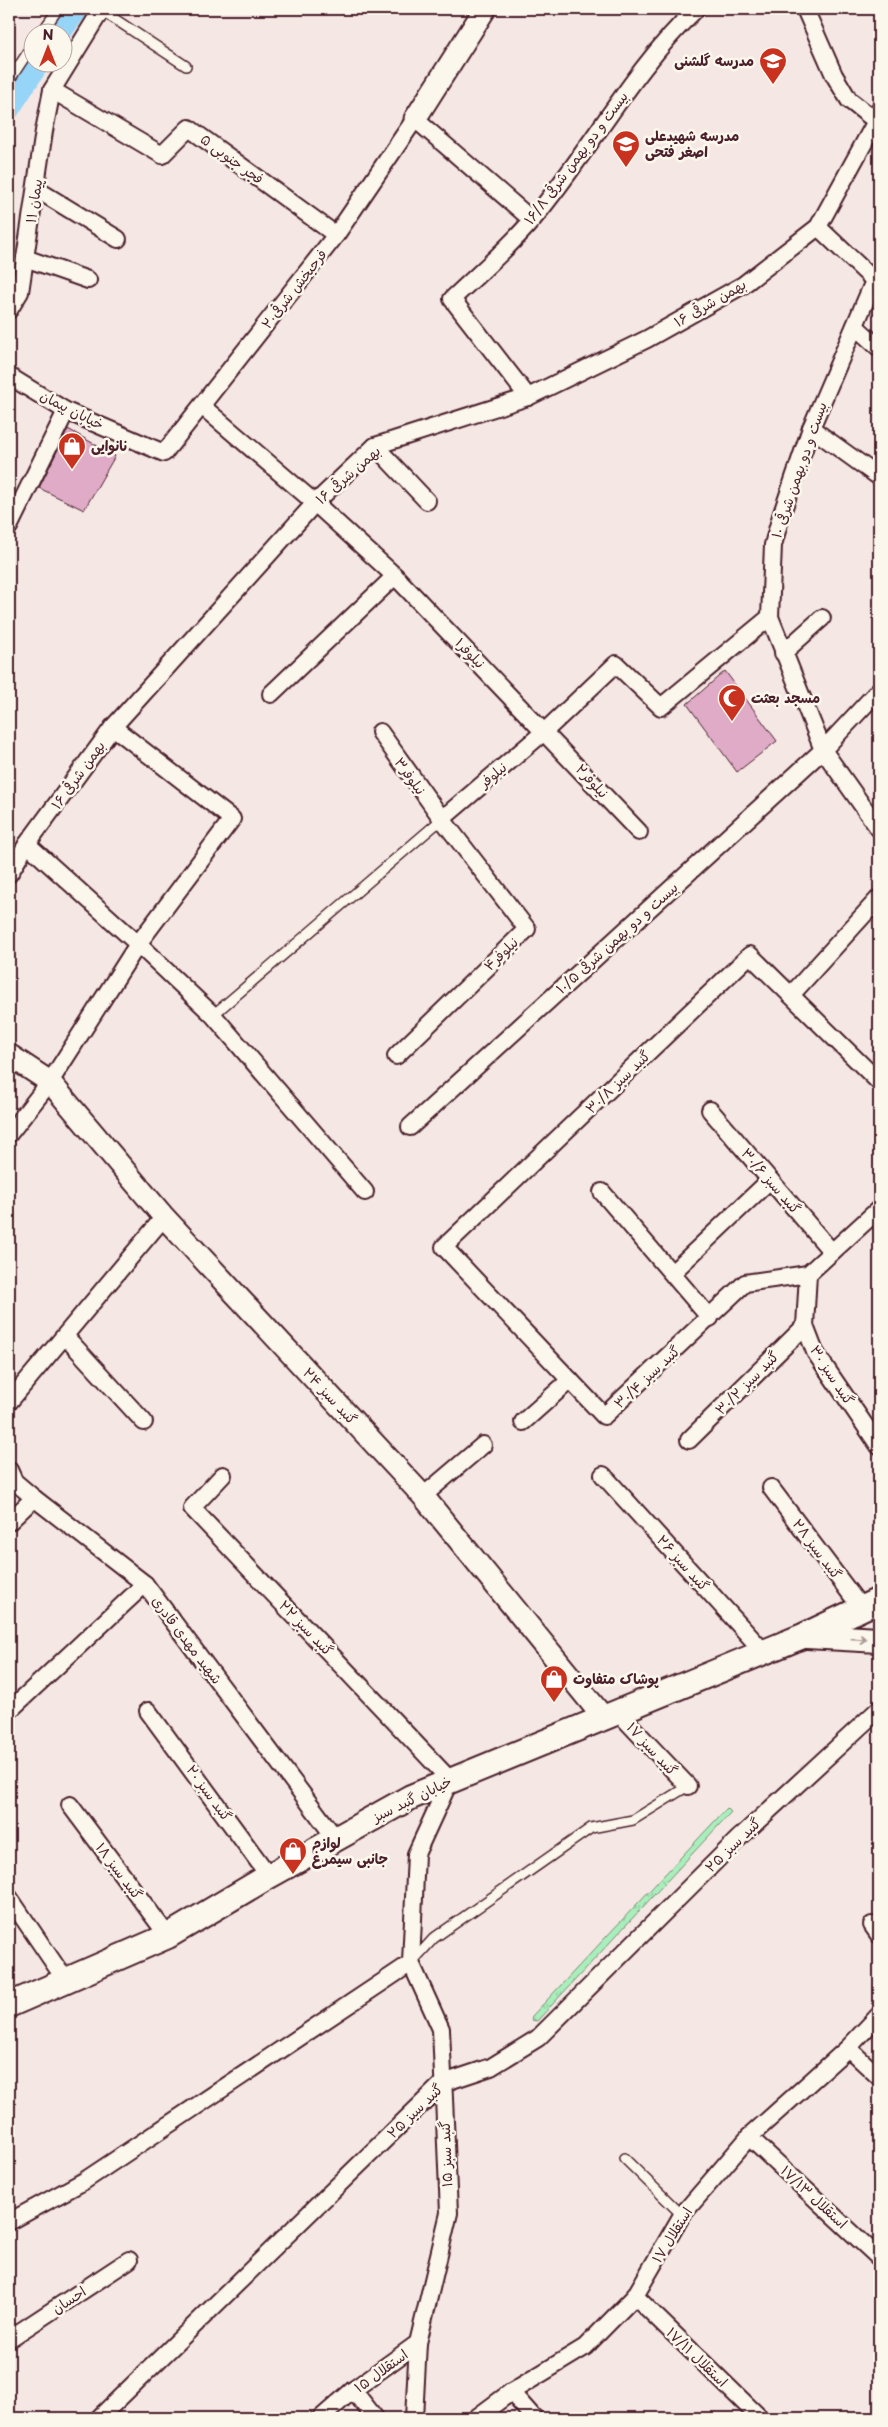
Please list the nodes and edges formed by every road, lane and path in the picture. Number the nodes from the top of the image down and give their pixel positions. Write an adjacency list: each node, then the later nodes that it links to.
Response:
1 (58, 9): 6 (lane)
2 (101, 9): 8 (lane); 10 (street)
3 (485, 9): 12 (street, فرحبخش شرقی۲۰)
4 (696, 9): 14 (street, بیست و دو بهمن شرقی ۱۶/۸)
5 (805, 9): 11 (street)
6 (49, 22)
7 (22, 61): 9 (lane)
8 (186, 66)
9 (9, 80)
10 (52, 90): 13 (street, پیمان ۱۱); 16 (street, فجر جنوبی ۵)
11 (878, 116): 15 (street)
12 (416, 118): 14 (street); 16 (street, فرحبخش شرقی۲۰)
13 (36, 190): 17 (street); 18 (street, پیمان ۱۱)
14 (532, 220): 25 (street, بیست و دو بهمن شرقی ۱۶/۸)
15 (818, 227): 20 (street); 25 (street, بهمن شرقی ۱۶)
16 (336, 235): 26 (street, فرحبخش شرقی۲۰)
17 (118, 239)
18 (25, 258): 19 (street); 21 (street, پیمان ۱۱)
19 (88, 280)
20 (878, 280): 22 (street, بیست و دو بهمن شرقی ۱۰)
21 (9, 310)
22 (855, 326): 23 (street); 28 (street, بیست و دو بهمن شرقی ۱۰)
23 (879, 348)
24 (9, 376): 27 (street, خیابان پیمان)
25 (528, 397): 29 (street, بهمن شرقی ۱۶)
26 (203, 407): 30 (street, فرحبخش شرقی۲۰); 33 (street, نیلوفر۱)
27 (66, 411): 30 (street, خیابان پیمان); 34 (street)
28 (811, 428): 31 (street); 36 (street, بیست و دو بهمن شرقی ۱۰)
29 (375, 446): 32 (street); 33 (street, بهمن شرقی ۱۶)
30 (164, 454)
31 (879, 477)
32 (427, 501)
33 (315, 503): 35 (street, نیلوفر۱); 41 (street, بهمن شرقی ۱۶)
34 (9, 527)
35 (395, 576): 40 (street); 42 (street, نیلوفر۱)
36 (770, 617): 38 (street, بیست و دو بهمن شرقی ۱۰); 42 (street, نیلوفر)
37 (822, 618): 38 (street)
38 (783, 653): 44 (street, بیست و دو بهمن شرقی ۱۰)
39 (879, 690): 44 (street, بیست و دو بهمن شرقی ۱۰/۵)
40 (271, 694)
41 (113, 727): 48 (street, بهمن شرقی ۱۶); 51 (street)
42 (545, 731): 45 (street, نیلوفر); 47 (street, نیلوفر۲)
43 (380, 732): 45 (street, نیلوفر۳)
44 (823, 750): 46 (street, بیست و دو بهمن شرقی ۱۰); 59 (street, بیست و دو بهمن شرقی ۱۰/۵)
45 (442, 819): 53 (lane, نیلوفر); 55 (street, نیلوفر۴)
46 (879, 829)
47 (639, 832)
48 (27, 844): 49 (street, بهمن شرقی ۱۶); 51 (street)
49 (9, 874)
50 (879, 898): 52 (street)
51 (138, 944): 53 (street); 56 (street)
52 (791, 995): 57 (street); 66 (street, گنبد سبز ۳۰/۸)
53 (213, 1015): 62 (street)
54 (9, 1055): 56 (street, گنبد سبز ۲۴)
55 (396, 1056)
56 (50, 1082): 60 (street); 65 (street, گنبد سبز ۲۴)
57 (879, 1082)
58 (710, 1110): 61 (street, گنبد سبز ۳۰/۶)
59 (410, 1127)
60 (9, 1134)
61 (770, 1180): 67 (street, گنبد سبز ۳۰/۶); 68 (street)
62 (365, 1192)
63 (602, 1192): 68 (street)
64 (879, 1209): 67 (street)
65 (164, 1217): 72 (street); 84 (street, گنبد سبز ۲۴)
66 (444, 1247): 73 (street, گنبد سبز ۳۰/۴)
67 (832, 1252): 69 (street)
68 (672, 1273): 70 (street)
69 (808, 1274): 70 (street, گنبد سبز ۳۰/۴); 71 (street, گنبد سبز ۳۰)
70 (710, 1318): 73 (street, گنبد سبز ۳۰/۴)
71 (805, 1326): 77 (street, گنبد سبز ۳۰/۲); 79 (street, گنبد سبز ۳۰)
72 (64, 1336): 74 (street); 75 (street)
73 (570, 1380): 76 (street)
74 (9, 1402)
75 (144, 1422)
76 (523, 1422)
77 (689, 1440)
78 (483, 1446): 84 (street)
79 (879, 1446)
80 (9, 1470): 85 (street, شهید مهدی قادری)
81 (224, 1475): 96 (street, گنبد سبز ۲۲)
82 (603, 1475): 91 (street, گنبد سبز ۲۶)
83 (771, 1488): 88 (street, گنبد سبز ۲۸)
84 (423, 1496): 95 (street, گنبد سبز ۲۴)
85 (34, 1498): 86 (street); 87 (street, شهید مهدی قادری)
86 (9, 1522)
87 (145, 1584): 94 (street); 99 (street, شهید مهدی قادری)
88 (871, 1605): 89 (main road, خیابان گنبد سبز)
89 (803, 1636): 90 (main road, خیابان گنبد سبز, one-way to 90); 91 (main road, خیابان گنبد سبز)
90 (879, 1640)
91 (763, 1651): 95 (main road, خیابان گنبد سبز)
92 (879, 1708): 109 (street, گنبد سبز ۲۵)
93 (148, 1711): 100 (street, گنبد سبز ۲۰)
94 (9, 1712)
95 (610, 1714): 96 (main road, خیابان گنبد سبز); 97 (street, گنبد سبز ۱۷)
96 (450, 1780): 99 (main road, خیابان گنبد سبز); 103 (street, گنبد سبز ۱۵)
97 (688, 1786): 103 (lane)
98 (70, 1805): 102 (street, گنبد سبز ۱۸)
99 (336, 1839): 100 (main road, خیابان گنبد سبز)
100 (269, 1876): 102 (main road, خیابان گنبد سبز)
101 (9, 1898): 104 (street)
102 (168, 1936): 104 (main road, خیابان گنبد سبز)
103 (411, 1963): 109 (street, گنبد سبز ۱۵); 113 (street)
104 (66, 1981): 105 (main road, خیابان گنبد سبز)
105 (9, 2005)
106 (879, 2015): 107 (street, استقلال ۱۷)
107 (848, 2048): 108 (street); 110 (street, استقلال ۱۷)
108 (879, 2077)
109 (443, 2083): 118 (street, گنبد سبز ۱۵); 121 (street, گنبد سبز ۲۵)
110 (749, 2137): 112 (street, استقلال ۱۷); 114 (street, استقلال ۱۷/۱۳)
111 (624, 2158): 112 (lane)
112 (682, 2215): 116 (street, استقلال ۱۷)
113 (9, 2222)
114 (879, 2258)
115 (129, 2260): 117 (street, احسان)
116 (635, 2296): 120 (street, استقلال ۱۷); 127 (street, استقلال ۱۷/۱۱)
117 (9, 2339)
118 (418, 2344): 119 (street, استقلال ۱۵); 124 (street, گنبد سبز ۱۵)
119 (353, 2390): 122 (street, استقلال ۱۵); 123 (street)
120 (511, 2392): 125 (street, استقلال ۱۷); 126 (street)
121 (99, 2418)
122 (321, 2418)
123 (375, 2418)
124 (414, 2418)
125 (476, 2418)
126 (534, 2418)
127 (760, 2418)

